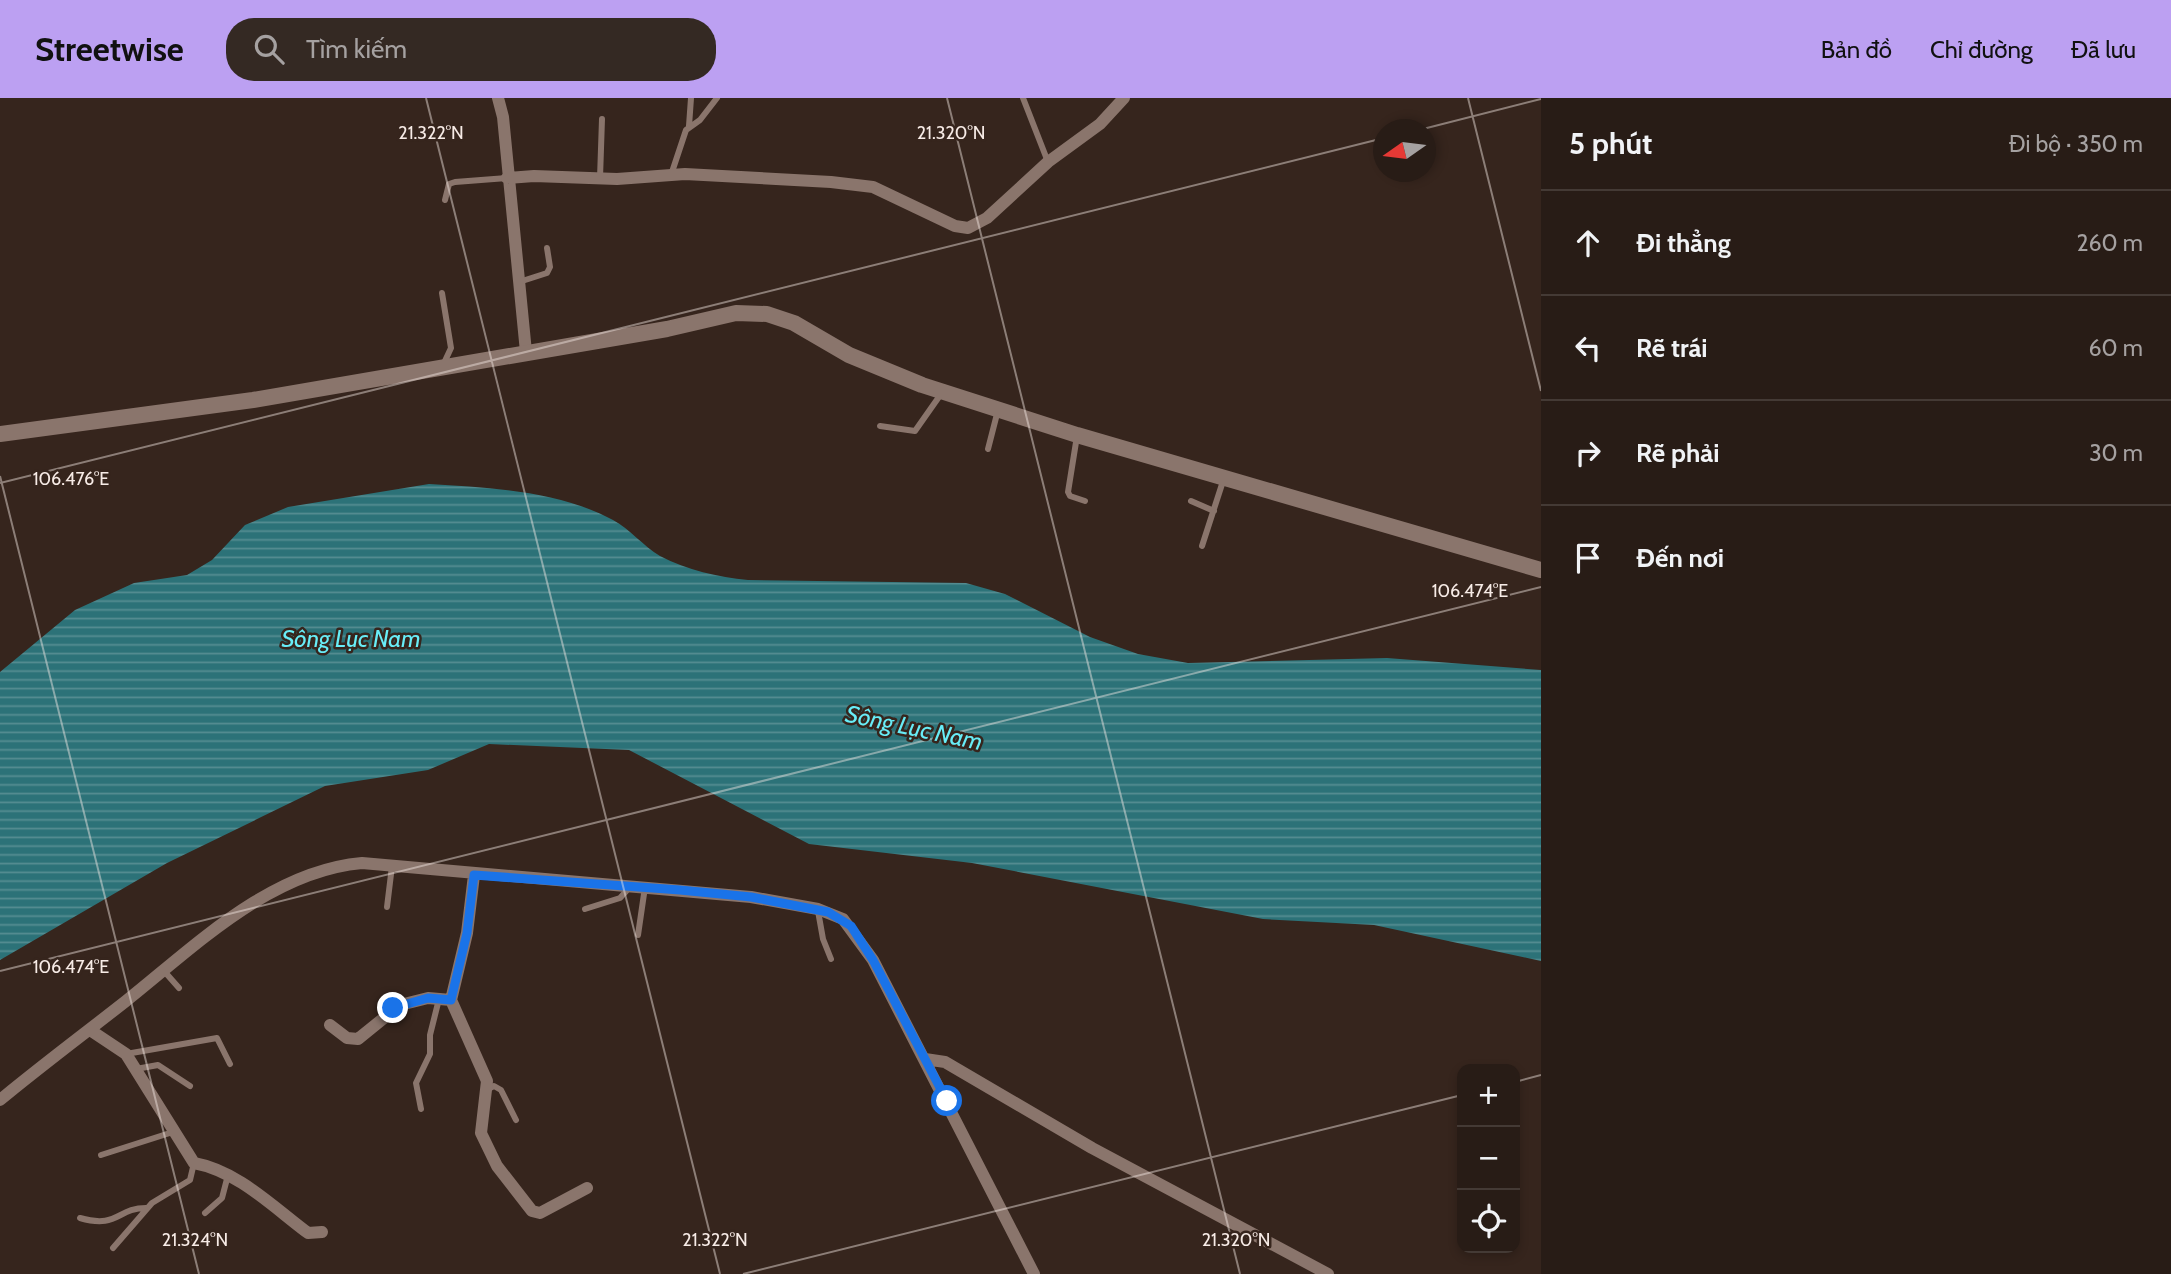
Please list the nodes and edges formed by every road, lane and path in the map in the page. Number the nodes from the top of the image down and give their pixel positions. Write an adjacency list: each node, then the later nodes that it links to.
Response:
1 (498, 98): 10 (street)
2 (691, 98): 7 (lane)
3 (717, 98): 7 (lane)
4 (1023, 98): 8 (lane)
5 (1124, 98): 8 (street)
6 (602, 119): 11 (lane)
7 (689, 126): 9 (lane)
8 (1048, 162): 9 (street)
9 (671, 175): 11 (street)
10 (507, 178): 11 (street); 12 (lane); 14 (street)
11 (600, 178)
12 (445, 200)
13 (547, 248): 14 (lane)
14 (517, 282): 16 (street)
15 (442, 293): 17 (lane)
16 (526, 352): 17 (street); 18 (street)
17 (440, 368): 21 (street)
18 (943, 391): 19 (street); 20 (lane)
19 (998, 409): 22 (street); 23 (lane)
20 (880, 426)
21 (0, 434)
22 (1077, 435): 24 (street); 25 (lane)
23 (988, 449)
24 (1225, 477): 27 (lane); 29 (street)
25 (1085, 501)
26 (1191, 501): 27 (lane)
27 (1214, 511): 28 (lane)
28 (1202, 546)
29 (1541, 570)
30 (392, 866): 31 (street); 34 (lane); 39 (street)
31 (474, 875): 32 (street); 41 (street)
32 (630, 886): 33 (street); 35 (lane)
33 (645, 887): 36 (street); 37 (lane)
34 (387, 906)
35 (585, 909)
36 (818, 909): 38 (lane); 45 (street)
37 (638, 935)
38 (831, 959)
39 (164, 971): 40 (lane); 43 (street)
40 (179, 988)
41 (445, 999): 42 (street); 49 (street); 51 (lane)
42 (330, 1025)
43 (89, 1030): 44 (street); 50 (street)
44 (126, 1054): 46 (lane); 47 (street)
45 (925, 1059): 63 (street); 64 (street)
46 (230, 1064)
47 (136, 1069): 48 (lane); 53 (street)
48 (190, 1086)
49 (488, 1089): 52 (lane); 57 (street)
50 (0, 1100)
51 (421, 1109)
52 (516, 1120)
53 (173, 1132): 54 (lane); 55 (street)
54 (101, 1155)
55 (194, 1163): 56 (street); 58 (lane)
56 (228, 1175): 59 (lane); 61 (street)
57 (587, 1188)
58 (146, 1208): 60 (lane); 62 (lane)
59 (205, 1213)
60 (80, 1218)
61 (321, 1232)
62 (113, 1248)
63 (1034, 1274)
64 (1328, 1274)

